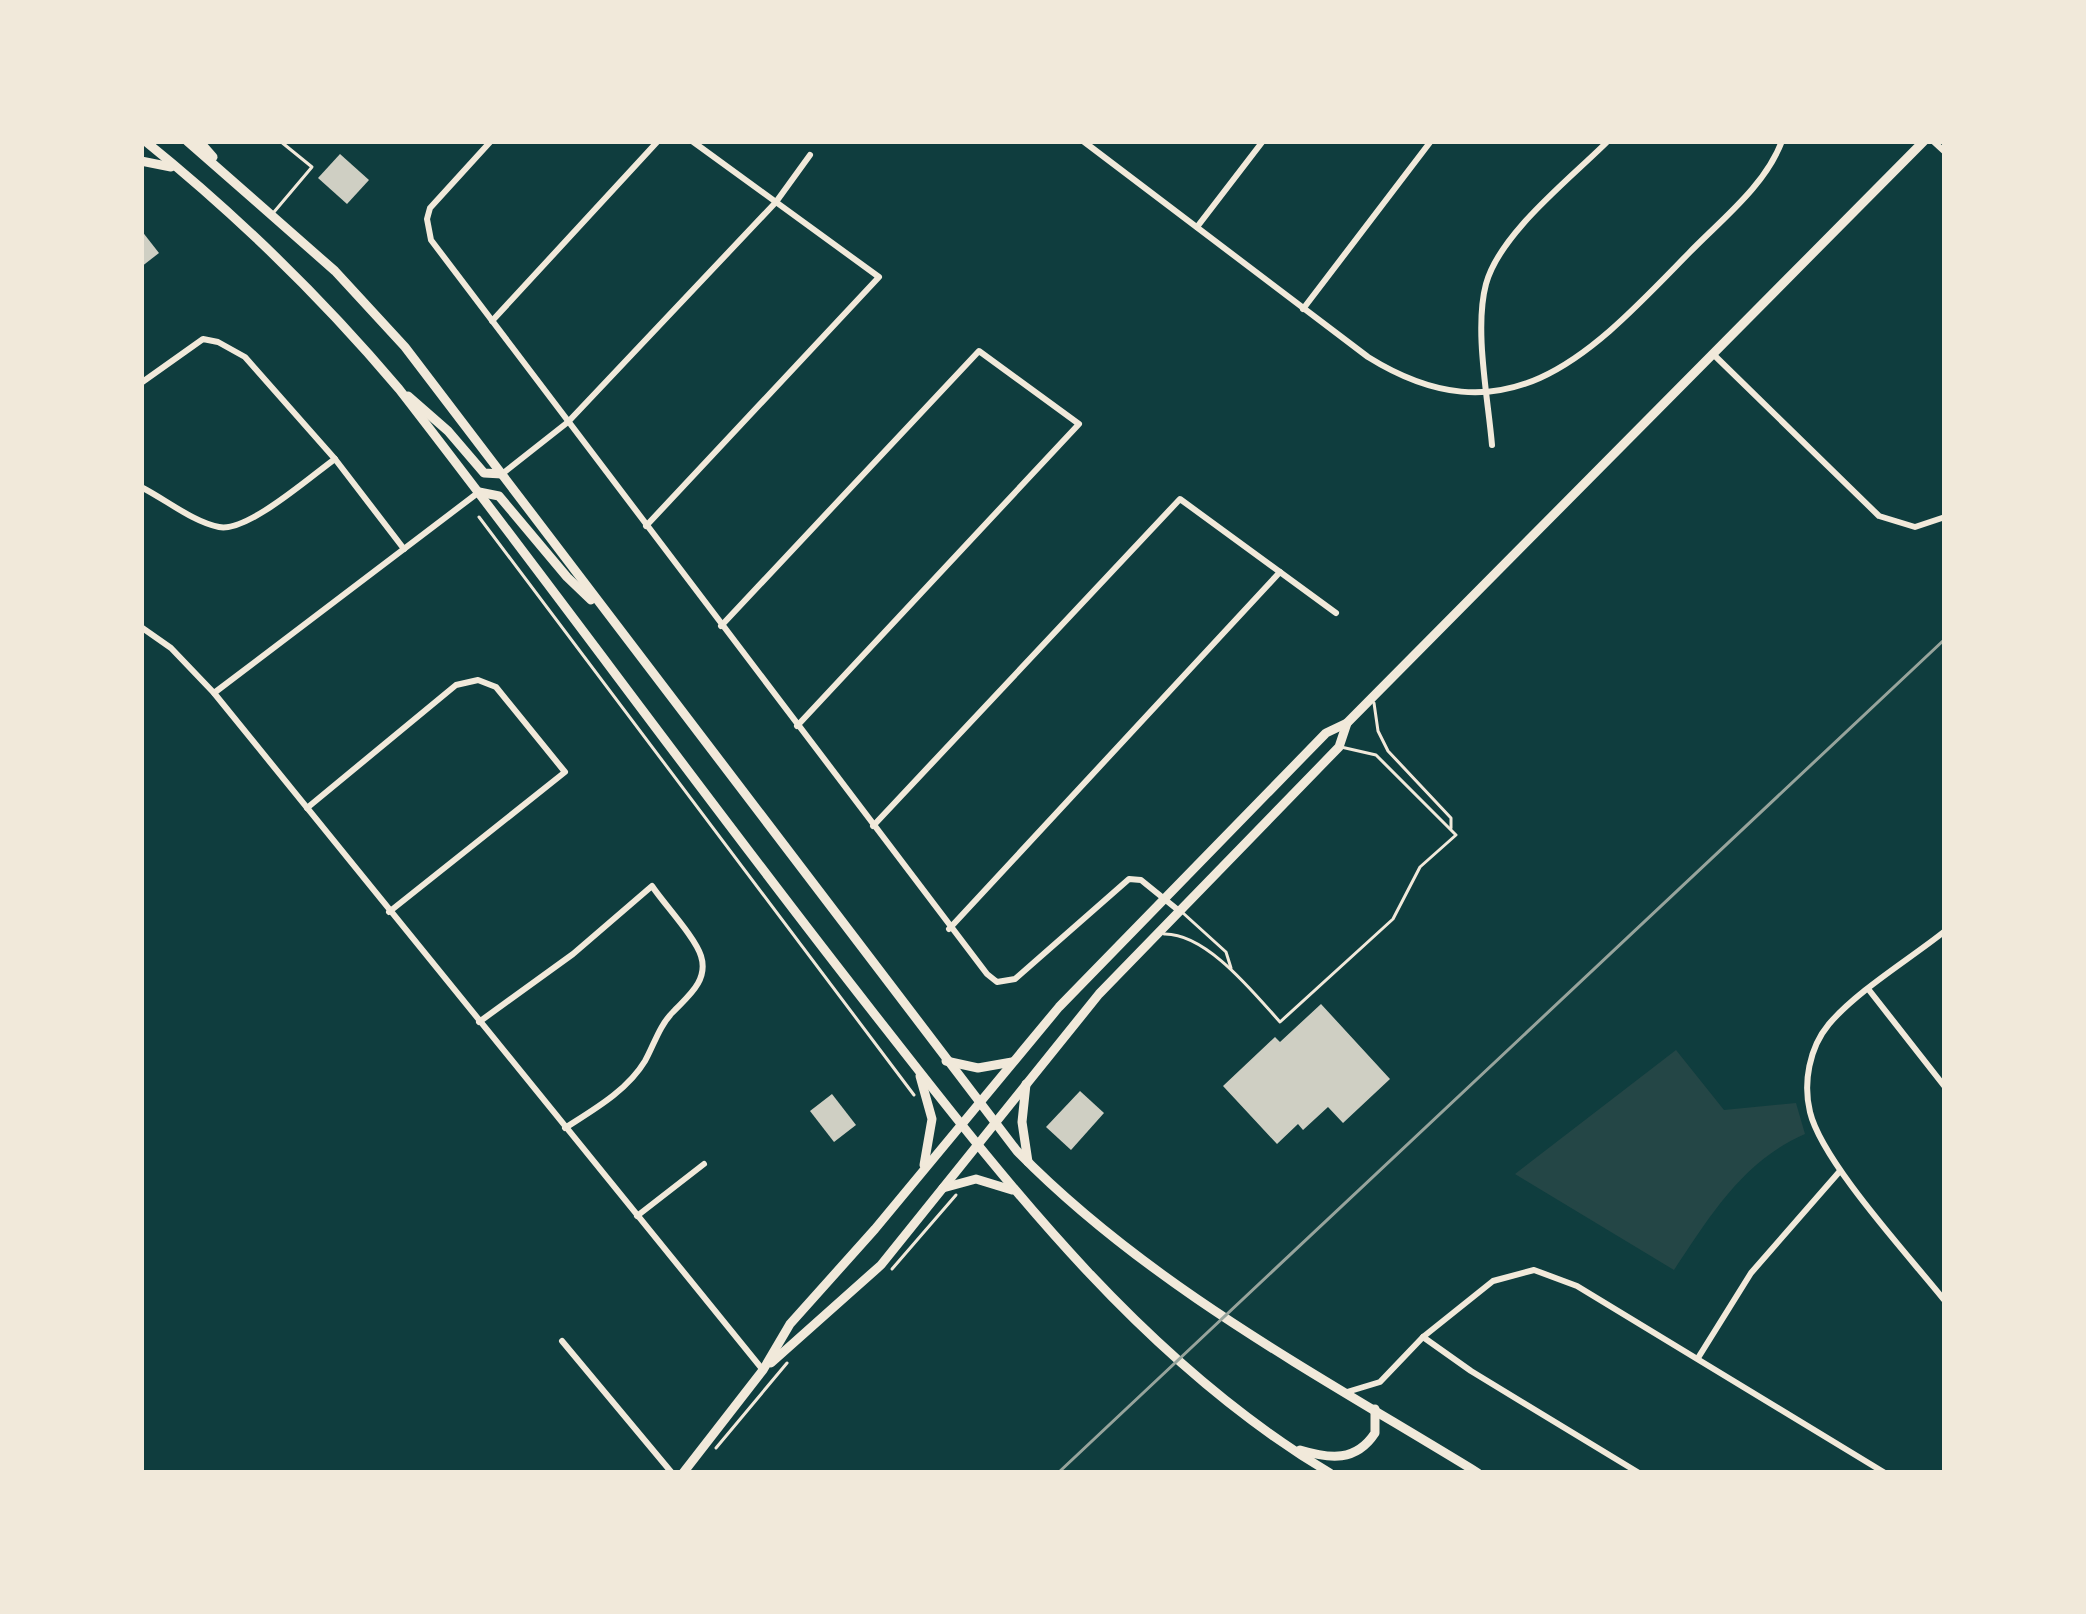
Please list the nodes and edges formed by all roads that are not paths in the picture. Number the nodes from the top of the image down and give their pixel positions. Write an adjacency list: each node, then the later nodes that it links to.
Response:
1 (145, 141): 18 (main road)
2 (187, 141): 19 (main road)
3 (199, 141): 19 (main road)
4 (280, 141): 21 (lane)
5 (491, 141): 24 (street)
6 (658, 141): 24 (street)
7 (692, 141): 20 (street)
8 (1263, 141): 22 (street)
9 (1431, 141): 23 (street)
10 (1608, 141): 28 (street)
11 (1782, 141): 28 (street)
12 (1924, 141): 25 (main road)
13 (1933, 141): 15 (street)
14 (1089, 143): 22 (street)
15 (1945, 152)
16 (810, 155): 20 (street)
17 (141, 161): 18 (main road)
18 (178, 169): 27 (main road)
19 (228, 175): 21 (main road)
20 (776, 202): 29 (street); 36 (street)
21 (273, 214): 32 (main road)
22 (1197, 227): 23 (street)
23 (1303, 309): 28 (street)
24 (492, 321): 29 (street)
25 (1713, 354): 35 (street); 44 (main road)
26 (141, 382): 31 (street)
27 (399, 389): 32 (main road); 34 (main road)
28 (1487, 391): 30 (street)
29 (568, 422): 32 (street); 36 (street)
30 (1492, 445)
31 (335, 459): 33 (street); 37 (street)
32 (502, 475): 39 (main road)
33 (141, 487)
34 (479, 492): 37 (street); 39 (main road); 62 (main road)
35 (1945, 518)
36 (646, 526): 41 (street)
37 (404, 549): 43 (street)
38 (1280, 572): 40 (street); 49 (street); 54 (street)
39 (605, 611): 60 (main road)
40 (1336, 613)
41 (722, 626): 46 (street); 46 (street)
42 (141, 627): 43 (street)
43 (214, 693): 48 (street)
44 (1373, 697): 45 (main road); 50 (lane)
45 (1347, 723): 47 (main road); 51 (main road)
46 (797, 726): 49 (street)
47 (1339, 747): 50 (lane); 52 (main road)
48 (308, 808): 53 (street); 53 (street)
49 (873, 826): 54 (street)
50 (1450, 830): 57 (lane)
51 (1163, 897): 52 (street); 54 (street); 61 (main road)
52 (1178, 910): 56 (main road); 57 (lane)
53 (389, 912): 59 (street)
54 (950, 928)
55 (1945, 931): 58 (street)
56 (1155, 934): 57 (lane); 63 (main road)
57 (1232, 970)
58 (1869, 990): 64 (street); 73 (street)
59 (479, 1022): 68 (street); 68 (street)
60 (946, 1061): 61 (main road); 65 (main road)
61 (1012, 1063): 65 (main road)
62 (919, 1071): 67 (main road); 72 (main road)
63 (1027, 1083): 66 (main road); 70 (main road)
64 (1945, 1087)
65 (978, 1102): 66 (main road); 67 (main road)
66 (995, 1123): 69 (main road); 70 (main road)
67 (960, 1124): 69 (main road); 72 (main road)
68 (565, 1128): 76 (street)
69 (976, 1146): 74 (main road); 75 (main road)
70 (1028, 1162): 83 (main road)
71 (704, 1164): 76 (street)
72 (922, 1169): 81 (main road)
73 (1841, 1170): 77 (street); 80 (street)
74 (943, 1188): 75 (main road); 81 (main road)
75 (1016, 1192): 85 (main road)
76 (638, 1216): 81 (street)
77 (1945, 1301)
78 (1423, 1337): 80 (street); 82 (street); 90 (street)
79 (562, 1341): 86 (street)
80 (1698, 1358): 91 (street)
81 (763, 1370): 87 (main road)
82 (1380, 1382): 83 (street); 84 (street)
83 (1347, 1392): 84 (main road)
84 (1376, 1400): 85 (main road); 89 (main road)
85 (1284, 1445): 88 (main road)
86 (672, 1473)
87 (683, 1473)
88 (1330, 1473)
89 (1478, 1473)
90 (1639, 1473)
91 (1885, 1473)

